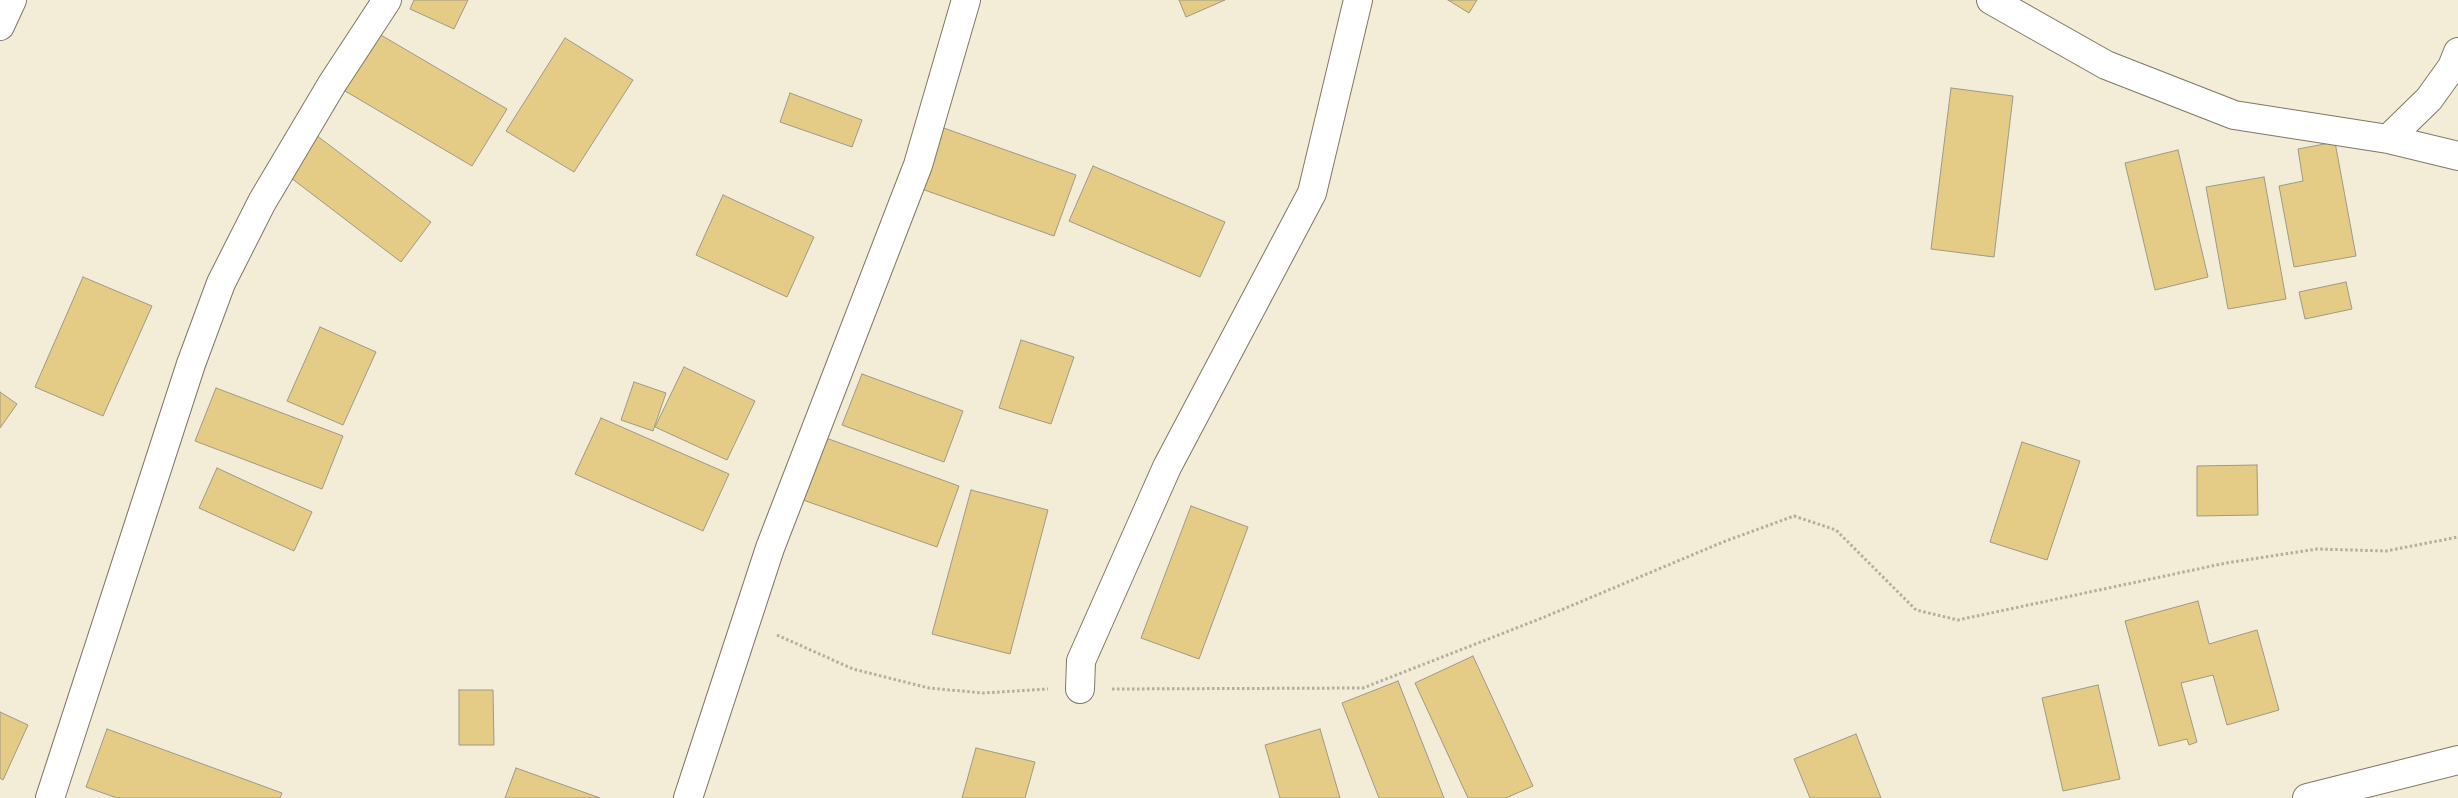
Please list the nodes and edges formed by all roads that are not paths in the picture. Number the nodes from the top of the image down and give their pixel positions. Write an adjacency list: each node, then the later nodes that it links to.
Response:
1 (12, 0): 6 (street)
2 (387, 0): 12 (street)
3 (966, 0): 13 (street)
4 (1358, 0): 10 (street)
5 (1991, 0): 8 (street)
6 (0, 26)
7 (2458, 52): 8 (street)
8 (2388, 140): 9 (street)
9 (2458, 156)
10 (1080, 689)
11 (2458, 760): 14 (street)
12 (50, 798)
13 (688, 798)
14 (2307, 798)

